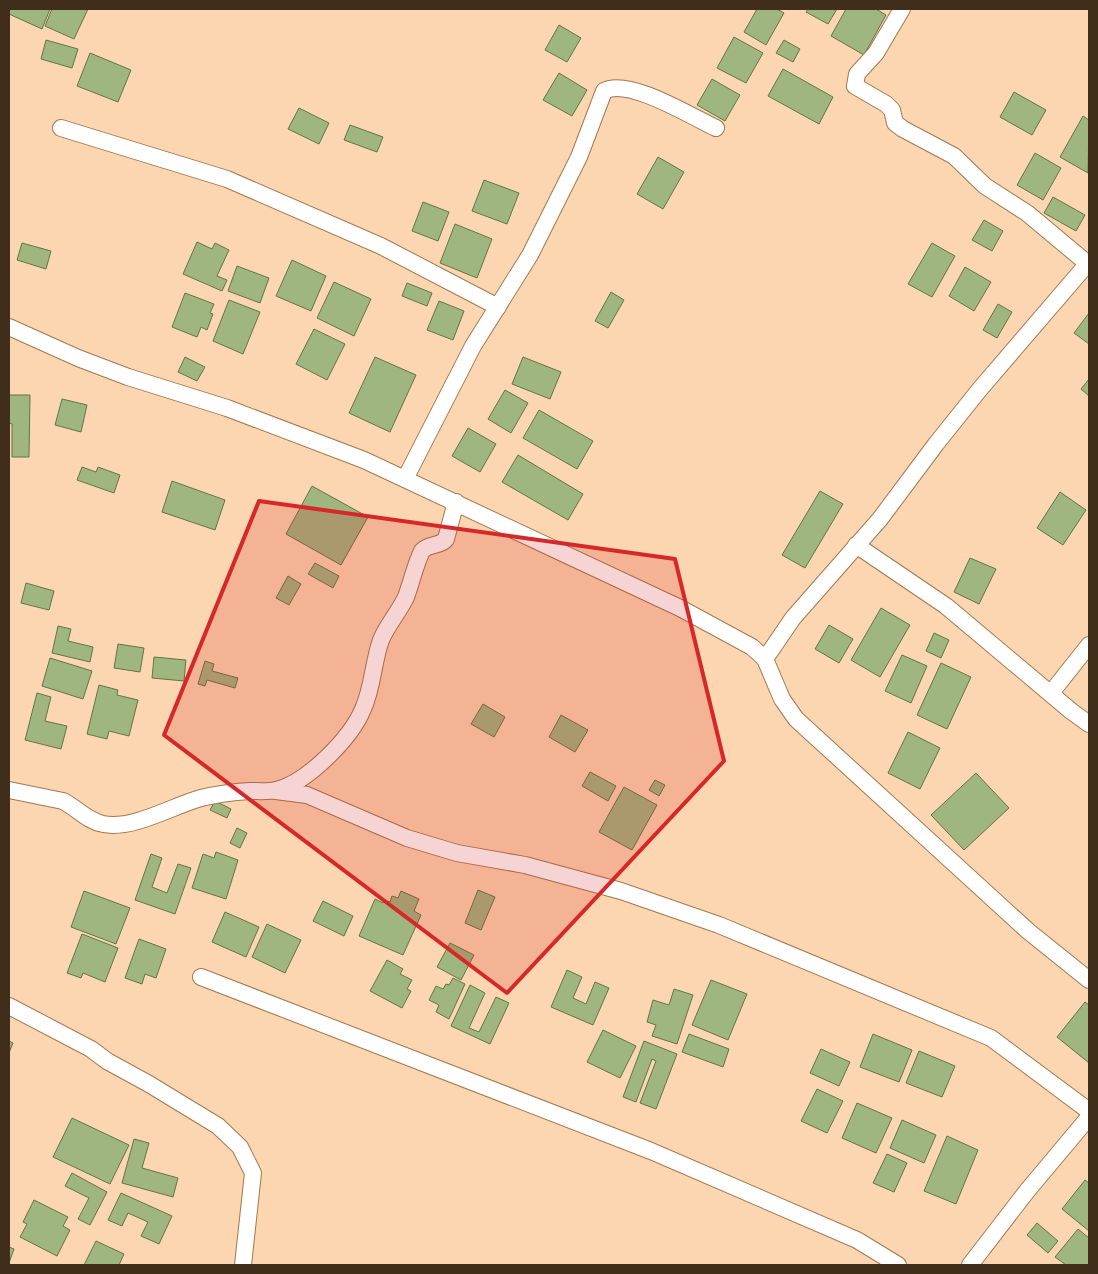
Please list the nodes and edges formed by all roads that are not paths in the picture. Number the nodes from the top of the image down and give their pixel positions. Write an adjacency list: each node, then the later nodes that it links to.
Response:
1 (902, 9): 4 (street)
2 (61, 128): 5 (street)
3 (716, 128): 5 (street)
4 (1088, 263): 9 (street)
5 (498, 307): 7 (street)
6 (9, 327): 7 (street)
7 (405, 479): 8 (street)
8 (456, 502): 11 (street); 15 (street)
9 (856, 545): 11 (street); 12 (street)
10 (1089, 645): 12 (street)
11 (765, 659): 17 (street)
12 (1050, 693): 13 (street)
13 (1089, 724)
14 (9, 790): 15 (street)
15 (276, 791): 19 (street)
16 (201, 977): 22 (street)
17 (1089, 980)
18 (9, 1006): 21 (street)
19 (1089, 1111)
20 (1089, 1117): 23 (street)
21 (243, 1265)
22 (898, 1265)
23 (970, 1265)

